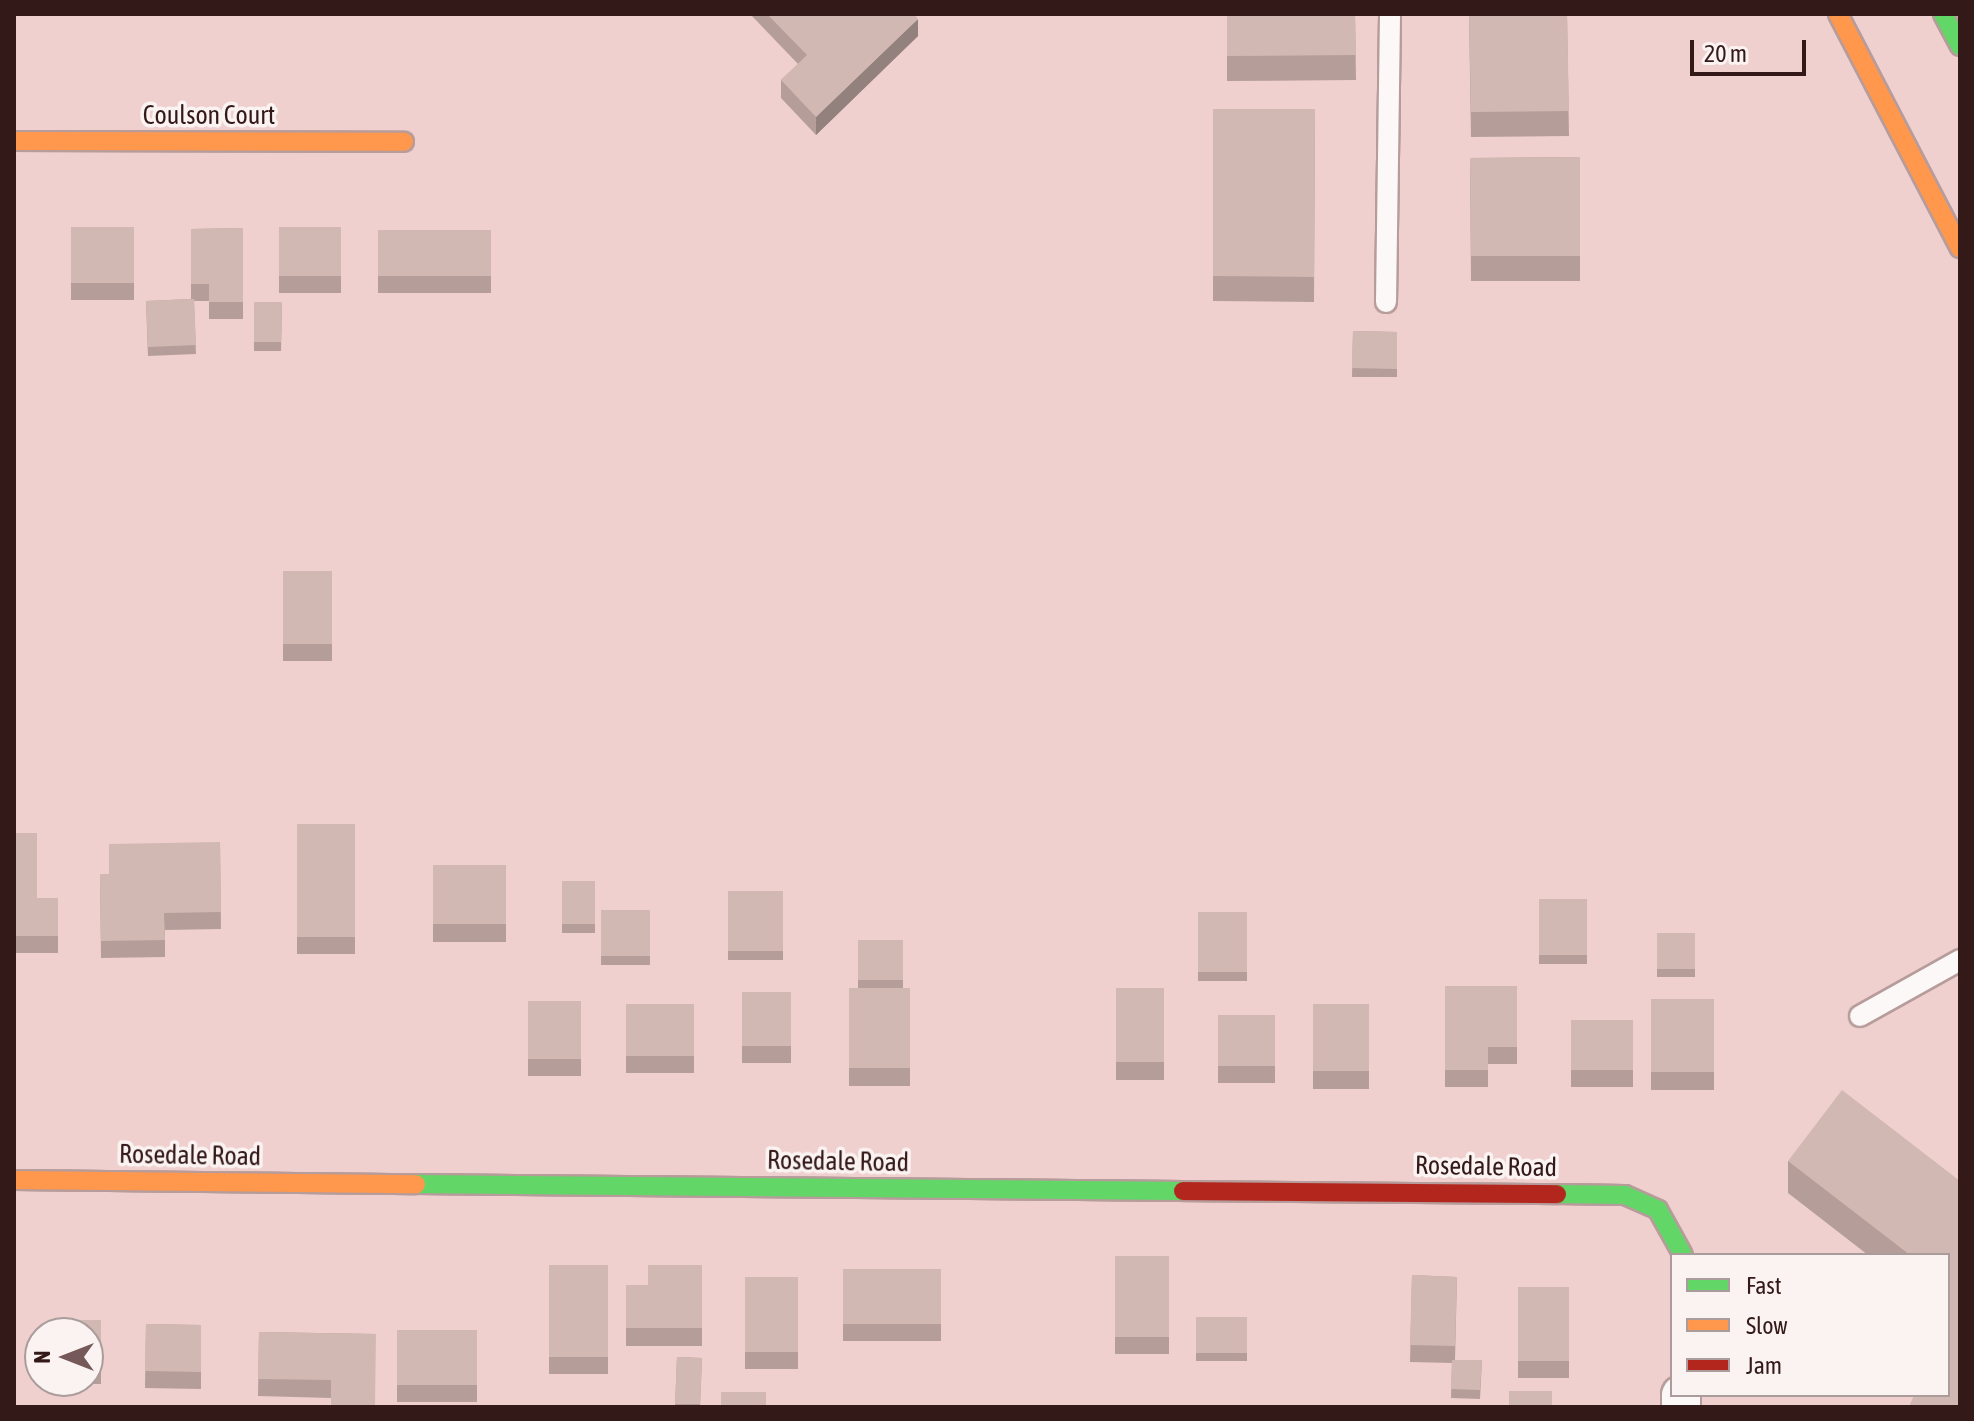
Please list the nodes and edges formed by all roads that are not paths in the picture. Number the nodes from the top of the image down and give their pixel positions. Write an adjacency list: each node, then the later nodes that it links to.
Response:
1 (1390, 14): 10 (lane)
2 (1838, 14): 7 (street)
3 (1943, 14): 4 (street)
4 (1960, 46)
5 (14, 141): 6 (street, Coulson Court)
6 (404, 142)
7 (1944, 216): 8 (street); 9 (street)
8 (1960, 227)
9 (1960, 248)
10 (1386, 302)
11 (1960, 960): 12 (lane)
12 (1860, 1016)
13 (14, 1180): 14 (street, Rosedale Road)
14 (1682, 1253)

